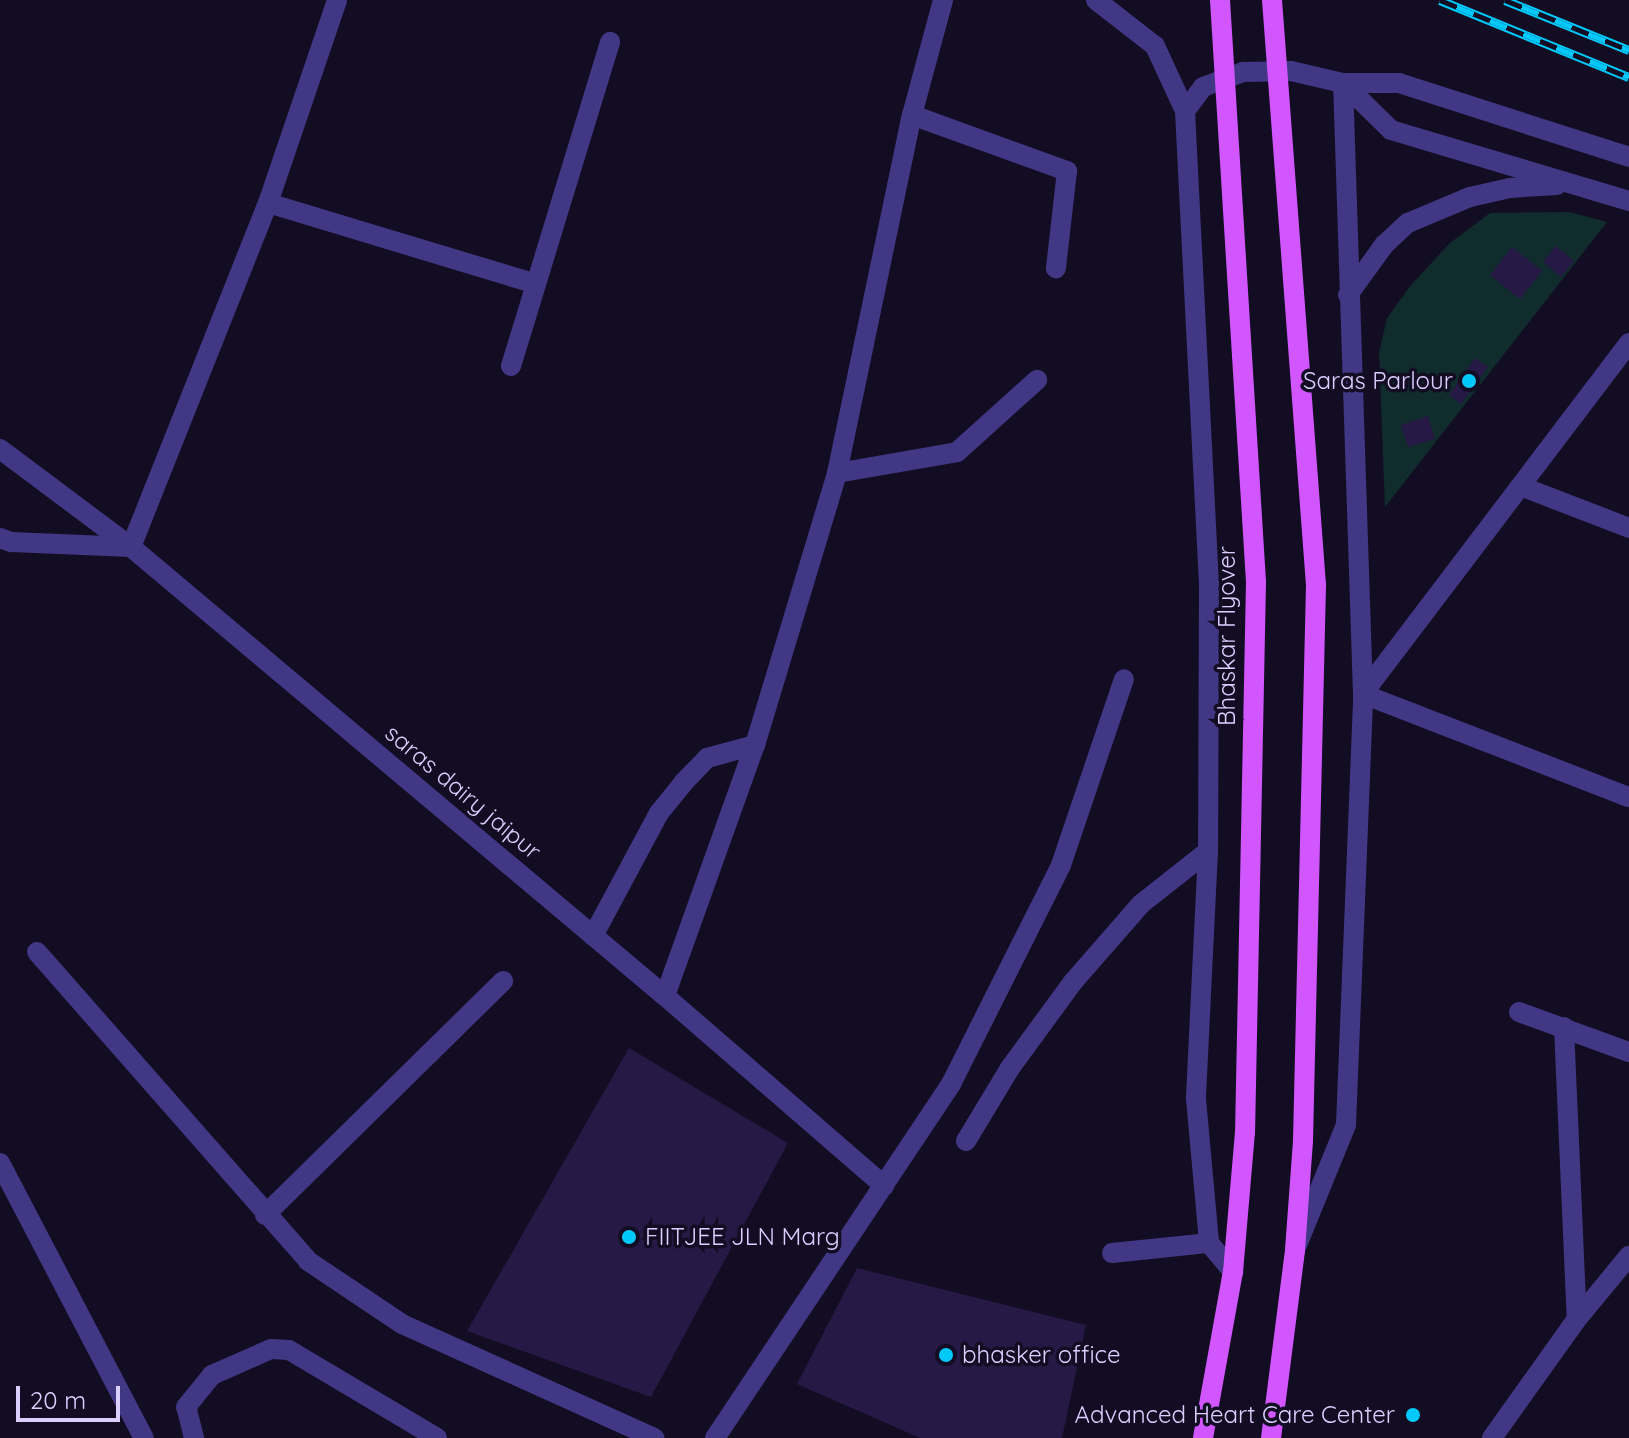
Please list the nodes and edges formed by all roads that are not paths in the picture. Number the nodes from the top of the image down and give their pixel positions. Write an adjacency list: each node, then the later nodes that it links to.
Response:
1 (337, 0): 13 (street)
2 (943, 0): 9 (street)
3 (1096, 0): 8 (street)
4 (1220, 0): 46 (main road, Bhaskar Flyover, bridge)
5 (1272, 0): 43 (main road, bridge)
6 (610, 42): 15 (street)
7 (1343, 83): 8 (street); 10 (street); 11 (street); 16 (street)
8 (1185, 111): 30 (street)
9 (912, 115): 14 (street); 21 (street)
10 (1629, 157)
11 (1569, 184): 12 (street); 16 (street)
12 (1629, 201)
13 (268, 203): 15 (street); 25 (street)
14 (1056, 268)
15 (536, 284): 18 (street)
16 (1348, 295): 27 (street)
17 (1629, 343): 22 (street)
18 (511, 366)
19 (1037, 380): 21 (street)
20 (0, 449): 25 (street, saras dairy jaipur)
21 (837, 473): 28 (street)
22 (1523, 487): 23 (street); 27 (street)
23 (1629, 528)
24 (0, 538): 25 (street)
25 (131, 547): 31 (street, saras dairy jaipur)
26 (1124, 679): 40 (street)
27 (1363, 694): 29 (street); 43 (street)
28 (755, 745): 31 (street); 34 (street)
29 (1629, 797)
30 (1208, 851): 38 (street); 42 (street)
31 (593, 936): 34 (street, saras dairy jaipur)
32 (37, 952): 41 (street)
33 (503, 981): 41 (street)
34 (665, 996): 40 (street, saras dairy jaipur)
35 (1519, 1012): 36 (street)
36 (1564, 1027): 37 (street); 47 (street)
37 (1629, 1052)
38 (966, 1141)
39 (0, 1163): 48 (street)
40 (884, 1186): 52 (street)
41 (265, 1215): 51 (street)
42 (1209, 1243): 44 (street); 46 (street)
43 (1295, 1250): 54 (main road)
44 (1112, 1253)
45 (1629, 1256): 47 (street)
46 (1233, 1272): 53 (main road, Bhaskar Flyover)
47 (1577, 1319): 55 (street)
48 (144, 1438)
49 (194, 1438): 50 (street)
50 (437, 1438)
51 (655, 1438)
52 (715, 1438)
53 (1203, 1438)
54 (1271, 1438)
55 (1492, 1438)

